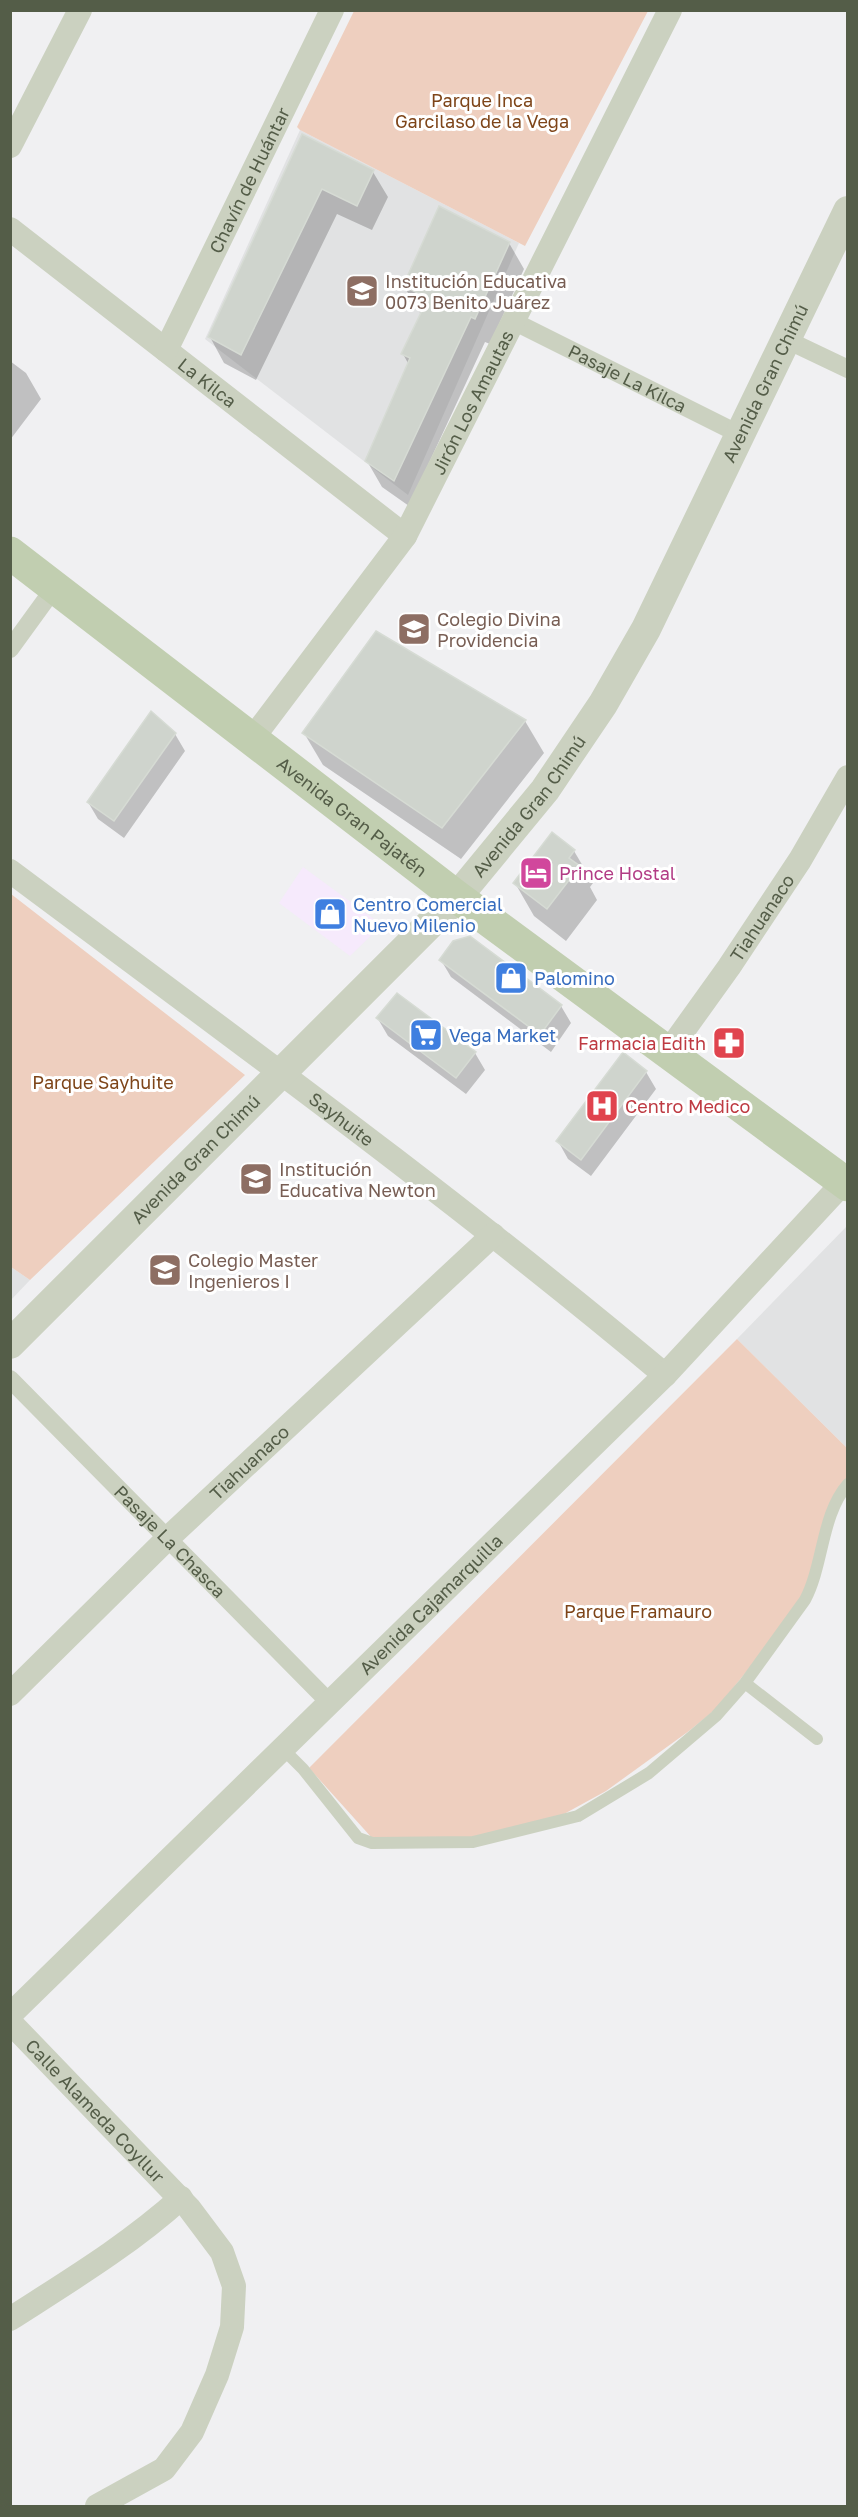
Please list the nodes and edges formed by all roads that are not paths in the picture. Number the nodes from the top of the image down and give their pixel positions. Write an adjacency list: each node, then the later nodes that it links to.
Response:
1 (80, 10): 4 (street)
2 (332, 10): 9 (street, Chavín de Huántar)
3 (670, 10): 7 (street, Jirón Los Amautas)
4 (10, 146)
5 (848, 211): 8 (street, Avenida Gran Chimú)
6 (10, 229): 9 (street, La Kilca)
7 (513, 321): 11 (street, Pasaje La Kilca); 12 (street, Jirón Los Amautas)
8 (785, 339): 10 (street); 11 (street, Avenida Gran Chimú)
9 (166, 350): 12 (street, La Kilca)
10 (848, 369)
11 (741, 435): 19 (street, Avenida Gran Chimú)
12 (405, 536): 16 (street, Jirón Los Amautas)
13 (10, 553): 14 (main road, Avenida Gran Pajatén)
14 (55, 587): 15 (street); 16 (main road, Avenida Gran Pajatén)
15 (10, 650)
16 (252, 739): 19 (main road, Avenida Gran Pajatén)
17 (848, 777): 20 (street, Tiahuanaco)
18 (10, 871): 21 (street, Sayhuite)
19 (458, 897): 20 (main road, Avenida Gran Pajatén); 21 (street, Avenida Gran Chimú)
20 (668, 1052): 22 (main road, Avenida Gran Pajatén)
21 (281, 1073): 23 (street, Sayhuite); 24 (street, Avenida Gran Chimú)
22 (846, 1184): 25 (street, Avenida Cajamarquilla)
23 (493, 1234): 25 (street, Sayhuite); 28 (street, Tiahuanaco)
24 (10, 1344)
25 (665, 1375): 31 (street, Avenida Cajamarquilla)
26 (10, 1379): 28 (street, Pasaje La Chasca)
27 (848, 1484): 29 (lane)
28 (168, 1538): 30 (street, Tiahuanaco); 31 (street, Pasaje La Chasca)
29 (745, 1683): 32 (lane); 33 (lane)
30 (10, 1694)
31 (330, 1703): 33 (street, Avenida Cajamarquilla)
32 (817, 1739)
33 (283, 1749): 34 (street, Avenida Cajamarquilla)
34 (10, 2015)
35 (10, 2022): 36 (street, Calle Alameda Coyllur)
36 (181, 2198): 37 (street, Calle Alameda Coyllur); 38 (street, Calle Alameda Coyllur)
37 (10, 2319)
38 (97, 2506)

